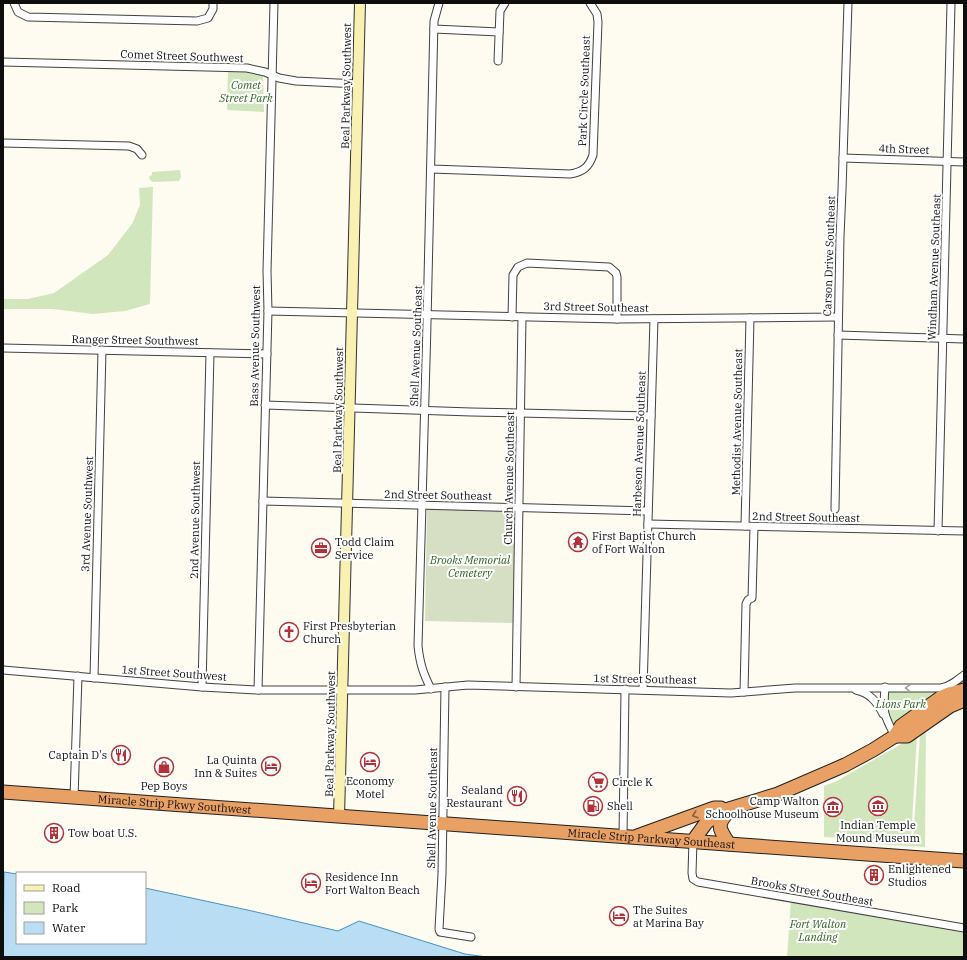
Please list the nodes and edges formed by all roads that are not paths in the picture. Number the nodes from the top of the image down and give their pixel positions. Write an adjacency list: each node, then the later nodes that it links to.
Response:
1 (14, 3): 2 (street)
2 (213, 3)
3 (274, 3): 14 (street, Bass Avenue Southwest)
4 (360, 3): 15 (main road, Beal Parkway Southwest)
5 (439, 3): 10 (street, Shell Avenue Southeast)
6 (505, 3): 11 (street)
7 (590, 3): 21 (street, Park Circle Southeast)
8 (848, 3): 18 (street, Carson Drive Southeast)
9 (951, 3): 19 (street, Windham Avenue Southeast)
10 (434, 29): 11 (street); 21 (street, Shell Avenue Southeast)
11 (499, 32): 12 (street)
12 (498, 60)
13 (3, 62): 14 (street, Comet Street Southwest)
14 (272, 75): 15 (street, Comet Street Southwest); 22 (street, Bass Avenue Southwest)
15 (358, 84): 23 (main road, Beal Parkway Southwest)
16 (3, 143): 17 (street)
17 (142, 155)
18 (843, 158): 19 (street, 4th Street); 25 (street, Carson Drive Southeast)
19 (947, 162): 20 (street, 4th Street); 32 (street, Windham Avenue Southeast)
20 (964, 162)
21 (431, 169): 24 (street, Shell Avenue Southeast)
22 (268, 311): 23 (street, 3rd Street Southeast); 37 (street, Bass Avenue Southwest)
23 (353, 314): 24 (street, 3rd Street Southeast); 39 (main road, Beal Parkway Southwest)
24 (428, 315): 26 (street, 3rd Street Southeast); 40 (street, Shell Avenue Southeast)
25 (838, 316): 28 (street, 3rd Street Southeast); 31 (street, Carson Drive Southeast)
26 (512, 317): 27 (street, 3rd Street Southeast); 29 (street)
27 (522, 317): 29 (street, 3rd Street Southeast); 41 (street, Church Avenue Southeast)
28 (750, 318): 30 (street, 3rd Street Southeast); 50 (street, Methodist Avenue Southeast)
29 (617, 319): 30 (street, 3rd Street Southeast)
30 (654, 319): 42 (street, Harbeson Avenue Southeast)
31 (838, 335): 32 (street); 47 (street, Carson Drive Southeast)
32 (943, 338): 33 (street); 52 (street, Windham Avenue Southeast)
33 (964, 339)
34 (3, 348): 35 (street, Ranger Street Southwest)
35 (102, 350): 36 (street, Ranger Street Southwest); 57 (street, 3rd Avenue Southwest)
36 (210, 353): 37 (street, Ranger Street Southwest); 58 (street, 2nd Avenue Southwest)
37 (267, 354): 38 (street, Bass Avenue Southwest)
38 (265, 405): 39 (street); 43 (street, Bass Avenue Southwest)
39 (350, 408): 40 (street); 44 (main road, Beal Parkway Southwest)
40 (424, 411): 41 (street); 45 (street, Shell Avenue Southeast)
41 (521, 413): 42 (street); 46 (street, Church Avenue Southeast)
42 (651, 416): 48 (street, Harbeson Avenue Southeast)
43 (263, 501): 44 (street, 2nd Street Southeast); 64 (street, Bass Avenue Southwest)
44 (348, 504): 45 (street, 2nd Street Southeast); 65 (main road, Beal Parkway Southwest)
45 (422, 506): 46 (street, 2nd Street Southeast); 62 (street, Shell Avenue Southeast)
46 (520, 508): 48 (street, 2nd Street Southeast); 60 (street, Church Avenue Southeast)
47 (835, 509)
48 (648, 511): 49 (street, Harbeson Avenue Southeast)
49 (648, 524): 50 (street, 2nd Street Southeast); 67 (street, Harbeson Avenue Southeast)
50 (745, 526): 51 (street, 2nd Street Southeast)
51 (754, 526): 52 (street, 2nd Street Southeast); 69 (street)
52 (938, 531): 53 (street, 2nd Street Southeast)
53 (964, 531)
54 (3, 670): 56 (street, 1st Street Southwest)
55 (964, 675): 61 (street, 1st Street Southeast, one-way to 61)
56 (78, 676): 57 (street, 1st Street Southwest); 74 (street)
57 (94, 678): 58 (street, 1st Street Southwest)
58 (202, 687): 64 (street, 1st Street Southwest)
59 (445, 687): 60 (street, 1st Street Southeast); 62 (street, 1st Street Southeast); 77 (street, Shell Avenue Southeast)
60 (516, 687): 66 (street, 1st Street Southeast)
61 (886, 687): 63 (street, 1st Street Southeast); 71 (street)
62 (431, 688): 65 (street, 1st Street Southeast)
63 (852, 689): 69 (street, 1st Street Southeast); 71 (street)
64 (258, 690): 65 (street, 1st Street Southwest)
65 (343, 690): 76 (main road, Beal Parkway Southwest)
66 (626, 690): 67 (street, 1st Street Southeast); 78 (street)
67 (643, 690): 69 (street, 1st Street Southeast)
68 (964, 690): 72 (highway)
69 (744, 692)
70 (962, 702): 72 (highway)
71 (885, 718): 72 (street)
72 (895, 736): 75 (highway)
73 (5, 792): 74 (highway, Miracle Strip Pkwy Southwest)
74 (74, 798): 76 (highway, Miracle Strip Pkwy Southwest)
75 (732, 808): 78 (highway, one-way to 78); 79 (highway); 80 (highway)
76 (340, 817): 77 (highway, Miracle Strip Parkway Southeast)
77 (442, 824): 78 (highway, Miracle Strip Parkway Southeast); 83 (street, Shell Avenue Southeast)
78 (628, 837): 79 (highway, Miracle Strip Parkway Southeast)
79 (693, 841): 80 (highway, Miracle Strip Parkway Southeast); 82 (street, Brooks Street Southeast)
80 (730, 844): 81 (highway, Miracle Strip Parkway Southeast)
81 (964, 861)
82 (964, 928)
83 (471, 937)

